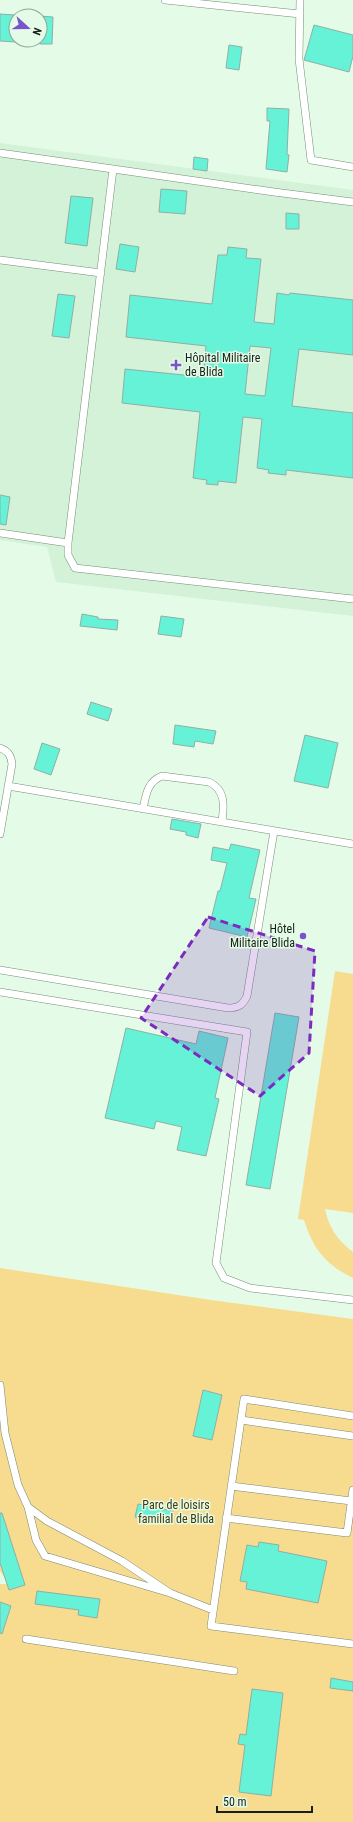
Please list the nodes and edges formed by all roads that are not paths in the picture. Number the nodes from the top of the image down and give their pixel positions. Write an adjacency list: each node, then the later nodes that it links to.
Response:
1 (165, 0): 3 (lane)
2 (300, 0): 3 (lane)
3 (300, 14): 5 (lane)
4 (0, 153): 6 (lane)
5 (353, 167)
6 (113, 169): 7 (lane); 9 (lane)
7 (353, 202)
8 (0, 260): 9 (lane)
9 (101, 273): 11 (lane)
10 (0, 533): 11 (lane)
11 (68, 543): 12 (lane)
12 (353, 599)
13 (0, 748): 14 (lane)
14 (8, 786): 15 (lane); 18 (lane)
15 (143, 809): 16 (lane); 16 (lane)
16 (222, 822): 17 (lane)
17 (274, 831): 19 (lane); 20 (lane)
18 (0, 834)
19 (353, 844)
20 (0, 970)
21 (0, 992): 22 (lane)
22 (353, 1300)
23 (0, 1385): 30 (lane)
24 (353, 1416): 25 (lane)
25 (241, 1420): 26 (lane); 27 (lane)
26 (353, 1436)
27 (231, 1486): 29 (lane); 31 (lane)
28 (353, 1490): 29 (lane)
29 (352, 1501): 31 (lane)
30 (28, 1507): 32 (lane); 32 (lane)
31 (226, 1518): 33 (lane)
32 (170, 1594): 33 (lane)
33 (213, 1610): 35 (lane)
34 (26, 1639): 36 (lane)
35 (353, 1644)
36 (234, 1671)

